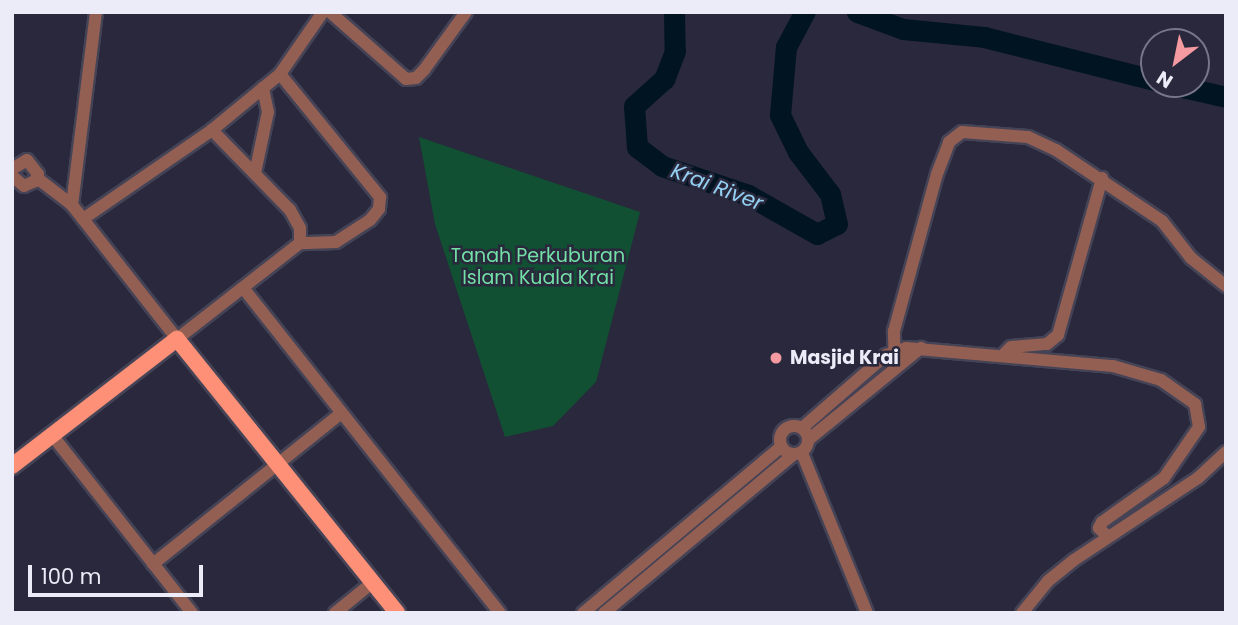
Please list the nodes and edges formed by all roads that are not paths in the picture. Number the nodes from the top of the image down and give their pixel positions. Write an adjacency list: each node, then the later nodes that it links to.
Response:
1 (96, 12): 12 (street)
2 (323, 12): 5 (street)
3 (330, 12): 4 (street)
4 (467, 12)
5 (280, 75): 6 (street); 14 (street)
6 (263, 88): 7 (street); 9 (street)
7 (212, 130): 9 (street); 13 (street)
8 (12, 169): 11 (street)
9 (255, 173): 14 (street)
10 (1102, 178): 15 (street); 19 (street); 20 (street)
11 (22, 182): 12 (street)
12 (68, 201): 13 (street)
13 (83, 219): 17 (street)
14 (300, 243): 16 (street)
15 (1226, 286)
16 (244, 289): 17 (street); 22 (street)
17 (177, 339): 24 (main road); 28 (main road)
18 (922, 347): 19 (street); 20 (street); 21 (street)
19 (894, 351): 21 (street); 23 (street)
20 (1005, 353): 30 (street)
21 (895, 365): 23 (street)
22 (340, 414): 28 (street); 36 (street)
23 (805, 434): 25 (street); 27 (street)
24 (52, 435): 29 (main road); 31 (street)
25 (781, 447): 27 (street); 37 (street)
26 (1226, 452): 30 (street)
27 (797, 454): 38 (street); 39 (street)
28 (279, 463): 31 (street); 32 (main road)
29 (12, 466)
30 (1106, 536): 40 (street)
31 (153, 564): 33 (street)
32 (373, 582): 34 (street); 35 (main road)
33 (192, 613)
34 (335, 613)
35 (397, 613)
36 (500, 613)
37 (583, 613)
38 (604, 613)
39 (867, 613)
40 (1022, 613)

